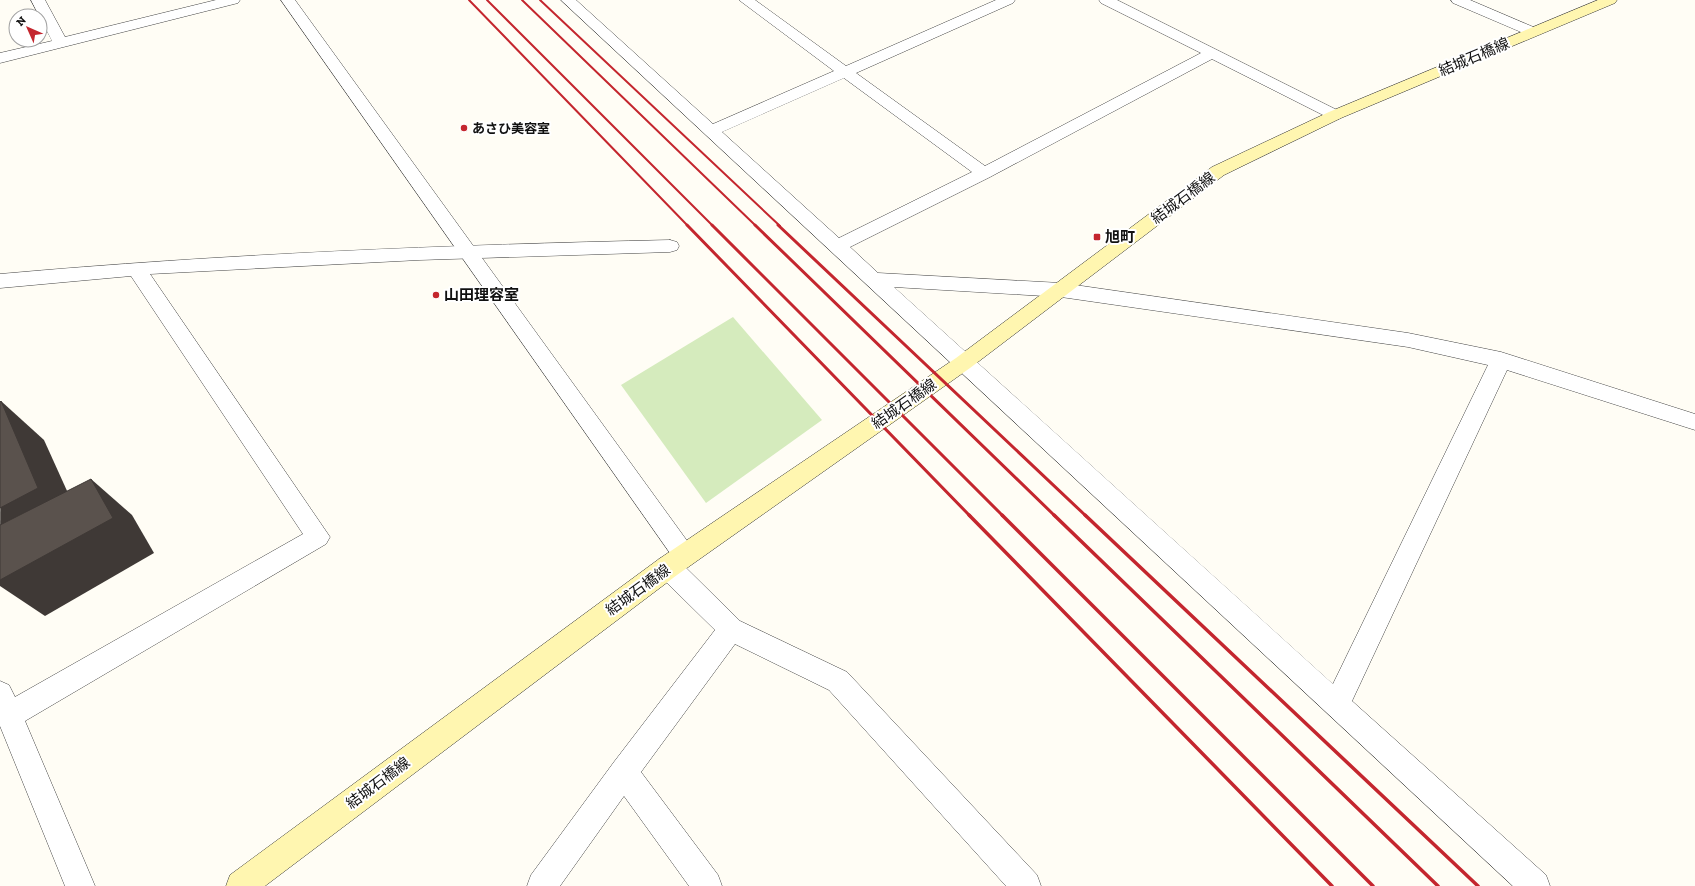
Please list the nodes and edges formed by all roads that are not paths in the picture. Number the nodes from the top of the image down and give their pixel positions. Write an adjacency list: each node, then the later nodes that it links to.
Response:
1 (38, 0): 11 (street)
2 (233, 0): 11 (street)
3 (288, 0): 20 (street)
4 (568, 0): 16 (street)
5 (746, 0): 14 (street)
6 (1008, 0): 14 (street)
7 (1106, 0): 12 (street)
8 (1458, 0): 10 (street)
9 (1610, 0): 10 (main road, 結城石橋線)
10 (1533, 32): 15 (main road, 結城石橋線)
11 (60, 42): 13 (street)
12 (1213, 53): 15 (street); 17 (street)
13 (0, 58)
14 (845, 73): 16 (street); 17 (street)
15 (1335, 115): 24 (main road, 結城石橋線)
16 (712, 131): 19 (street)
17 (984, 172): 19 (street)
18 (670, 246): 20 (street)
19 (836, 247): 22 (street)
20 (465, 251): 21 (street); 28 (street)
21 (136, 269): 23 (street); 30 (street)
22 (871, 279): 24 (street); 26 (street)
23 (0, 281)
24 (1061, 290): 25 (street); 26 (main road, 結城石橋線)
25 (1501, 360): 27 (street); 31 (street)
26 (962, 363): 28 (main road, 結城石橋線); 31 (street)
27 (1695, 422)
28 (676, 562): 29 (street); 34 (main road, 結城石橋線)
29 (730, 629): 32 (street); 37 (street)
30 (4, 704): 33 (street)
31 (1337, 704): 38 (street)
32 (624, 772): 35 (street); 36 (street)
33 (80, 886)
34 (241, 886)
35 (542, 886)
36 (707, 886)
37 (1026, 886)
38 (1535, 886)

